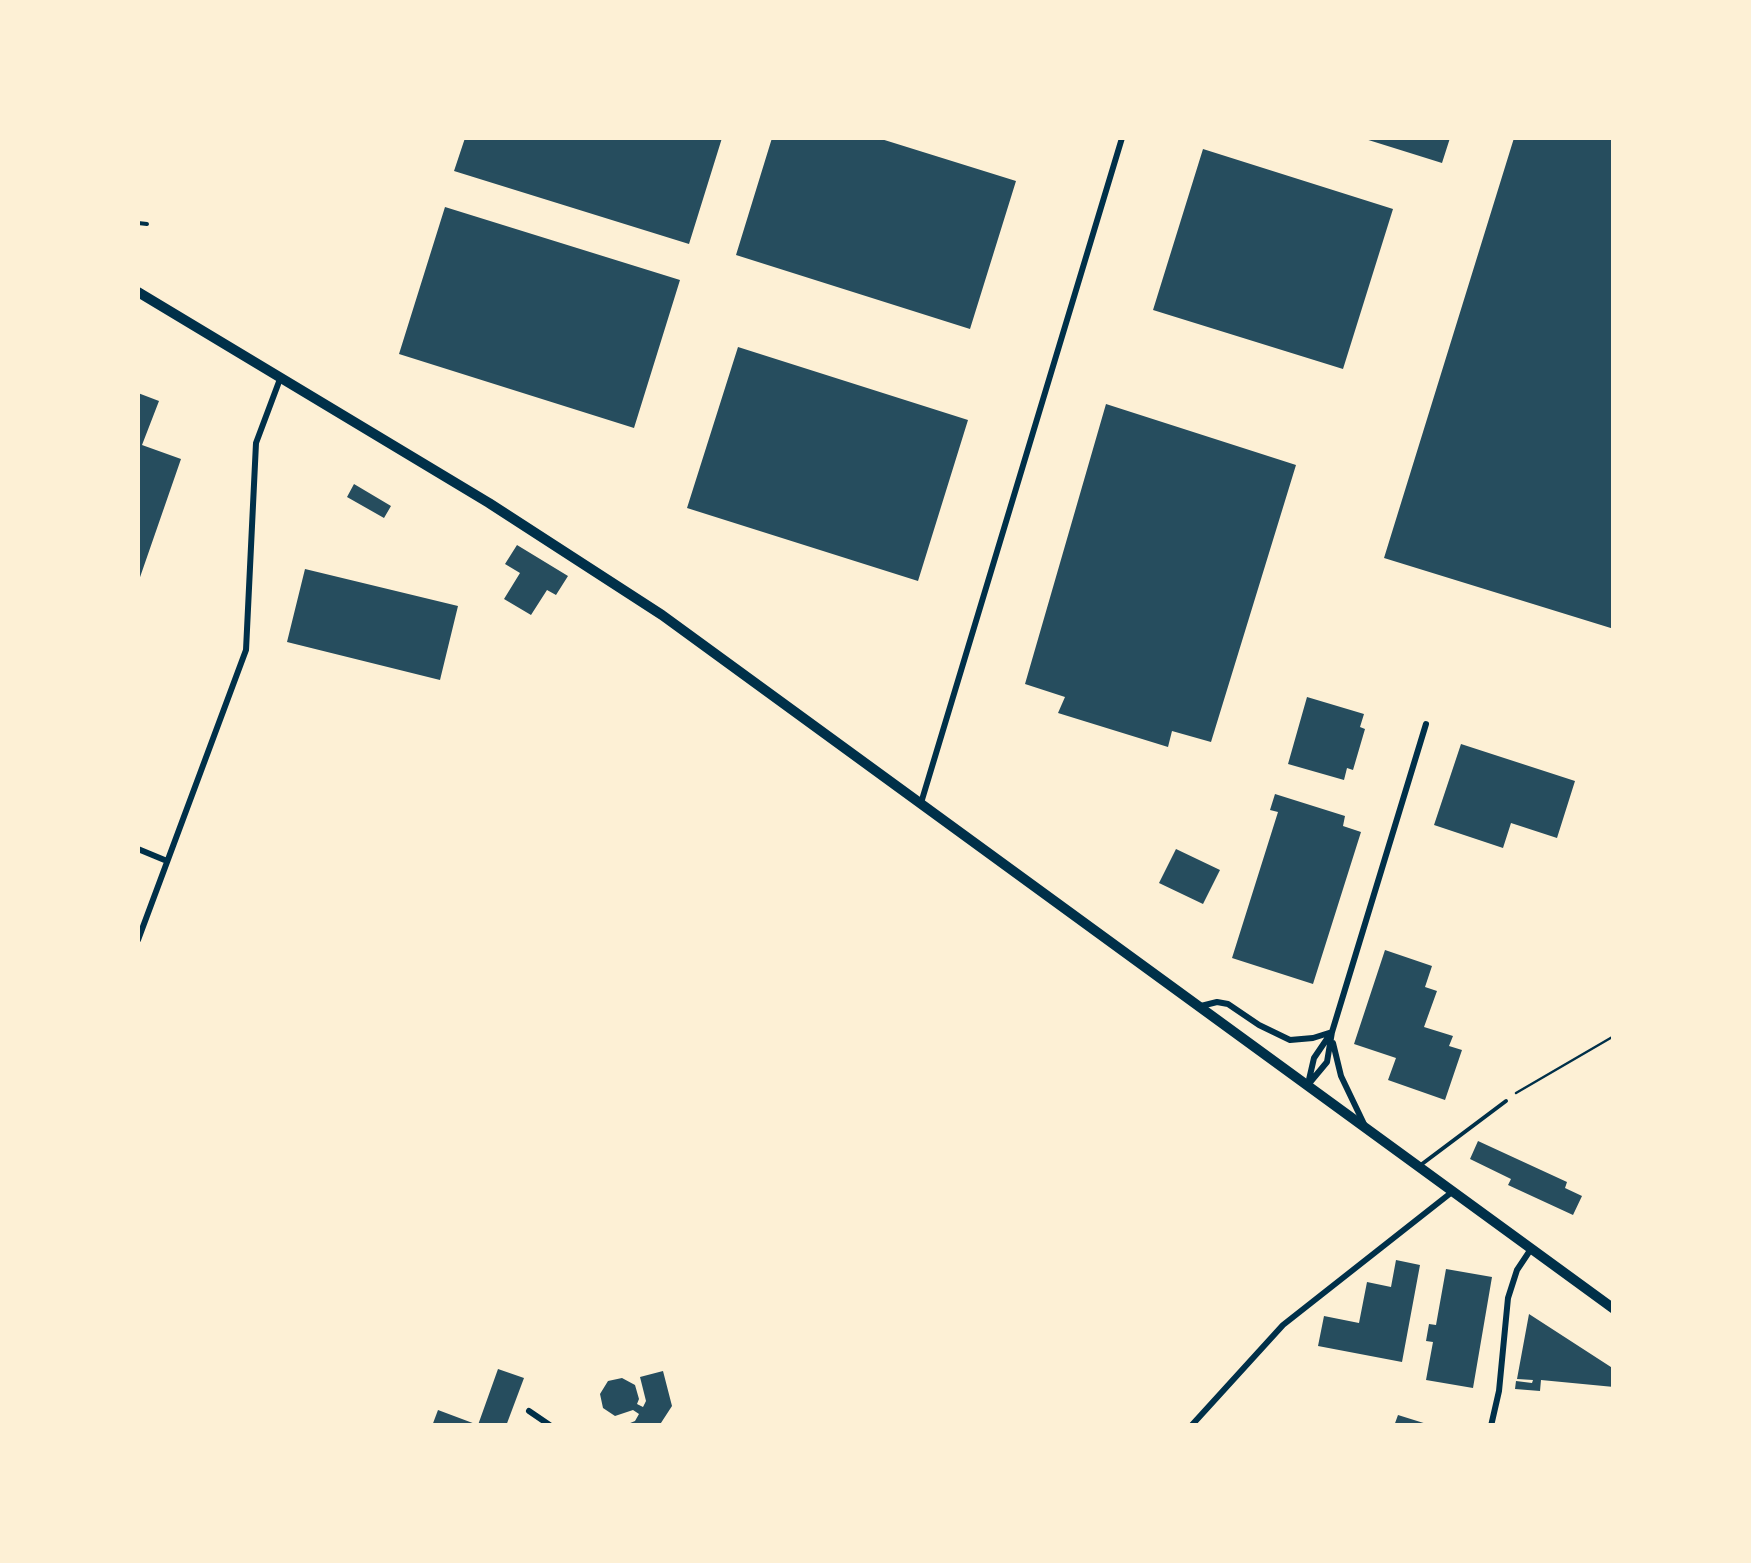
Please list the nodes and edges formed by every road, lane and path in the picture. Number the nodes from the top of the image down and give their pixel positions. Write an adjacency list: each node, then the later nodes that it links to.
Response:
1 (1122, 138): 7 (street)
2 (138, 223): 3 (lane)
3 (147, 224)
4 (138, 292): 5 (main road)
5 (281, 378): 7 (main road); 9 (street)
6 (1426, 724): 12 (street)
7 (921, 803): 11 (main road)
8 (138, 849): 9 (street)
9 (168, 861): 10 (street)
10 (138, 940)
11 (1200, 1007): 12 (street); 14 (main road)
12 (1332, 1032): 14 (street); 14 (street); 16 (street)
13 (1614, 1036): 15 (path)
14 (1307, 1086): 16 (main road)
15 (1506, 1101): 17 (lane)
16 (1366, 1128): 17 (main road)
17 (1418, 1168): 18 (main road)
18 (1452, 1192): 19 (main road); 23 (street)
19 (1531, 1249): 20 (main road); 24 (street)
20 (1614, 1309)
21 (530, 1411): 22 (street)
22 (551, 1426)
23 (1191, 1426)
24 (1491, 1426)

